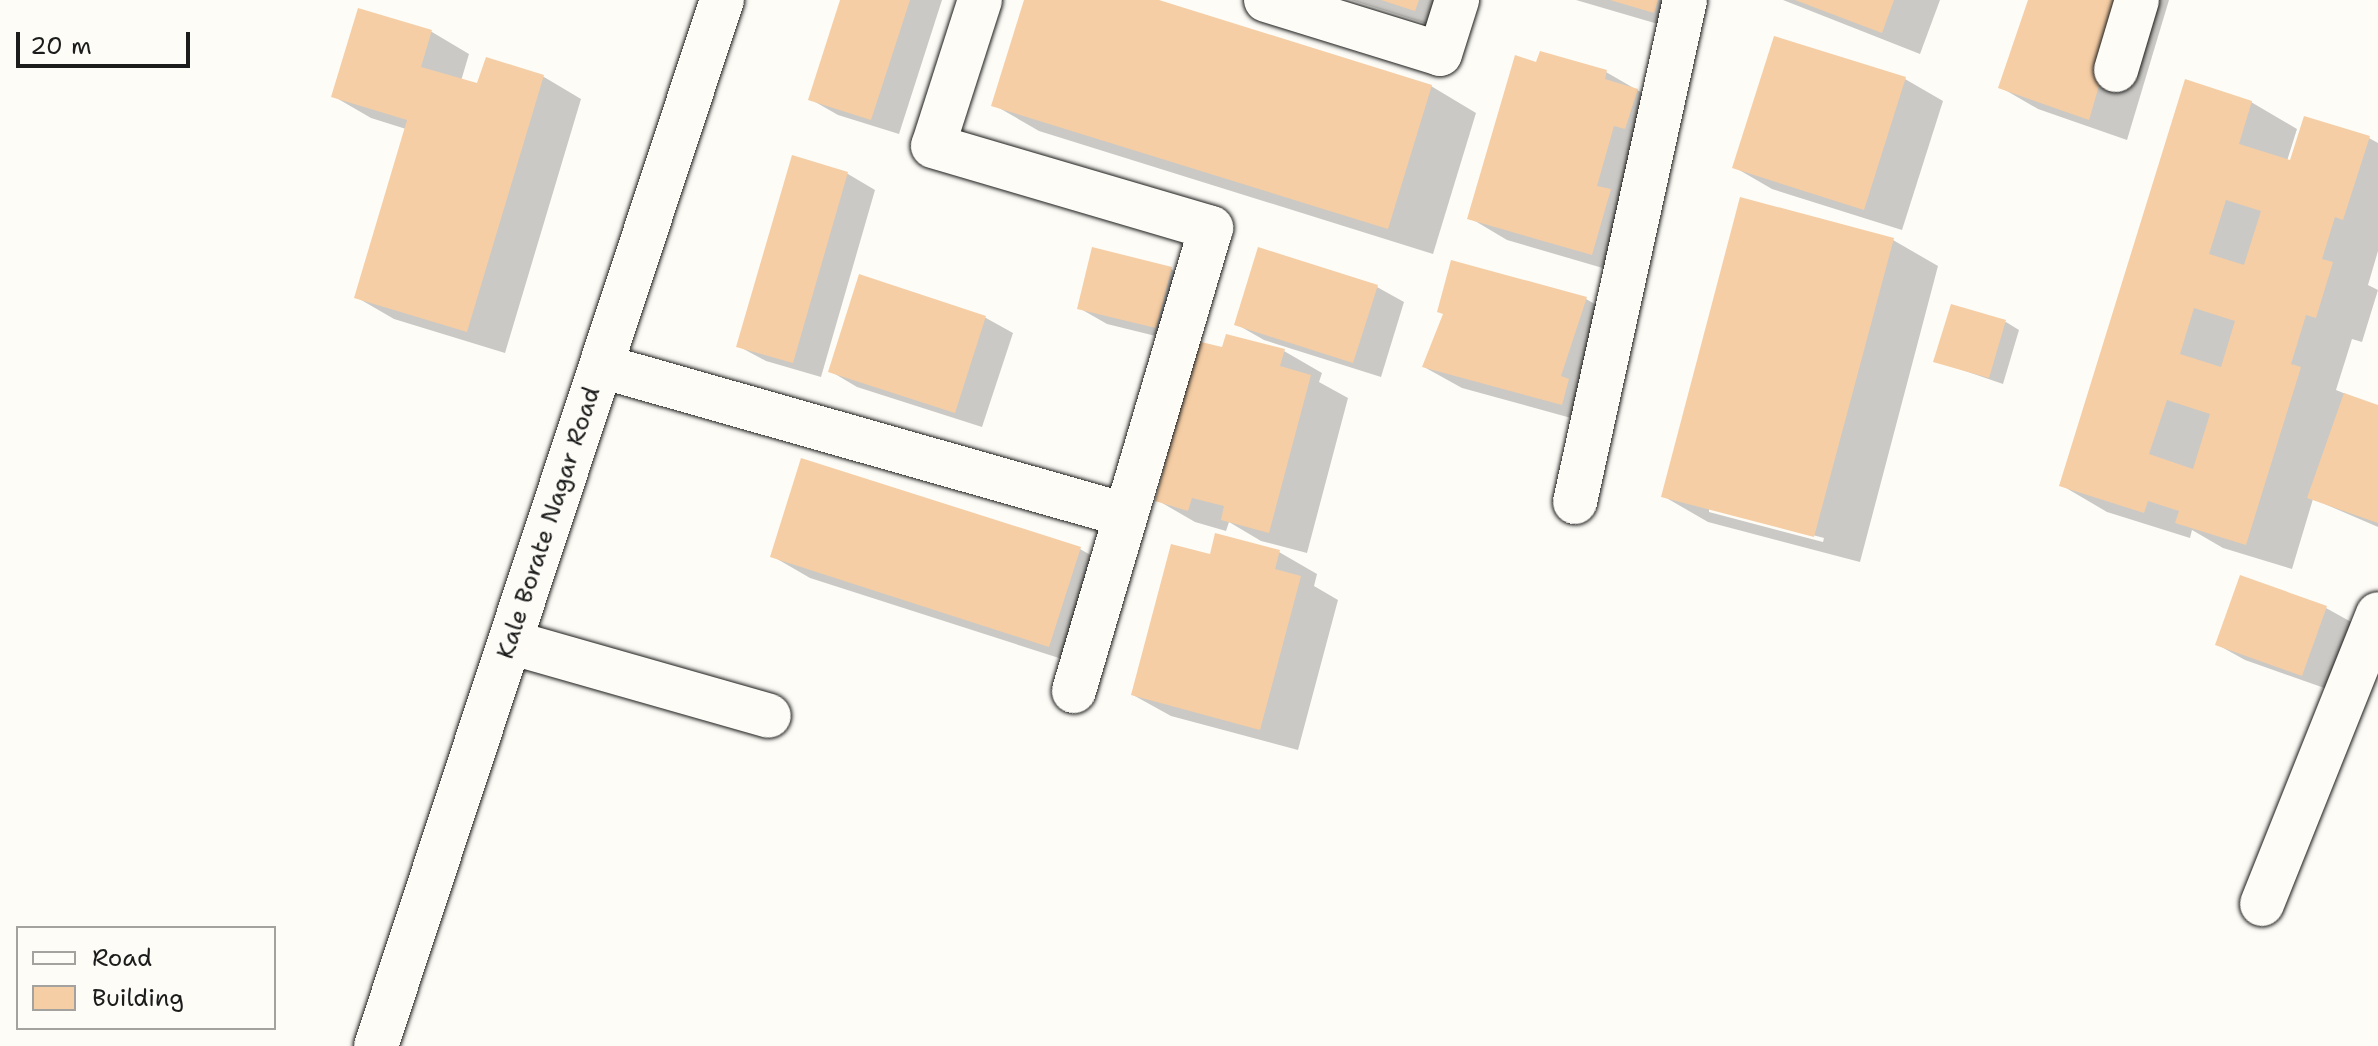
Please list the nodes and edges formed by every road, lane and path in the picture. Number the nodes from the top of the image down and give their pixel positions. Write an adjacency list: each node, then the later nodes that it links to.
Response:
1 (722, 0): 8 (street, Kale Borate Nagar Road)
2 (980, 0): 10 (street)
3 (1266, 0): 4 (street)
4 (1457, 0)
5 (1685, 0): 9 (street)
6 (2137, 0): 7 (street)
7 (2116, 70)
8 (601, 366): 10 (street); 12 (street, Kale Borate Nagar Road)
9 (1575, 502)
10 (1125, 515): 13 (street)
11 (2378, 614): 15 (street)
12 (510, 642): 14 (street); 16 (street, Kale Borate Nagar Road)
13 (1074, 691)
14 (769, 716)
15 (2262, 904)
16 (376, 1046)

